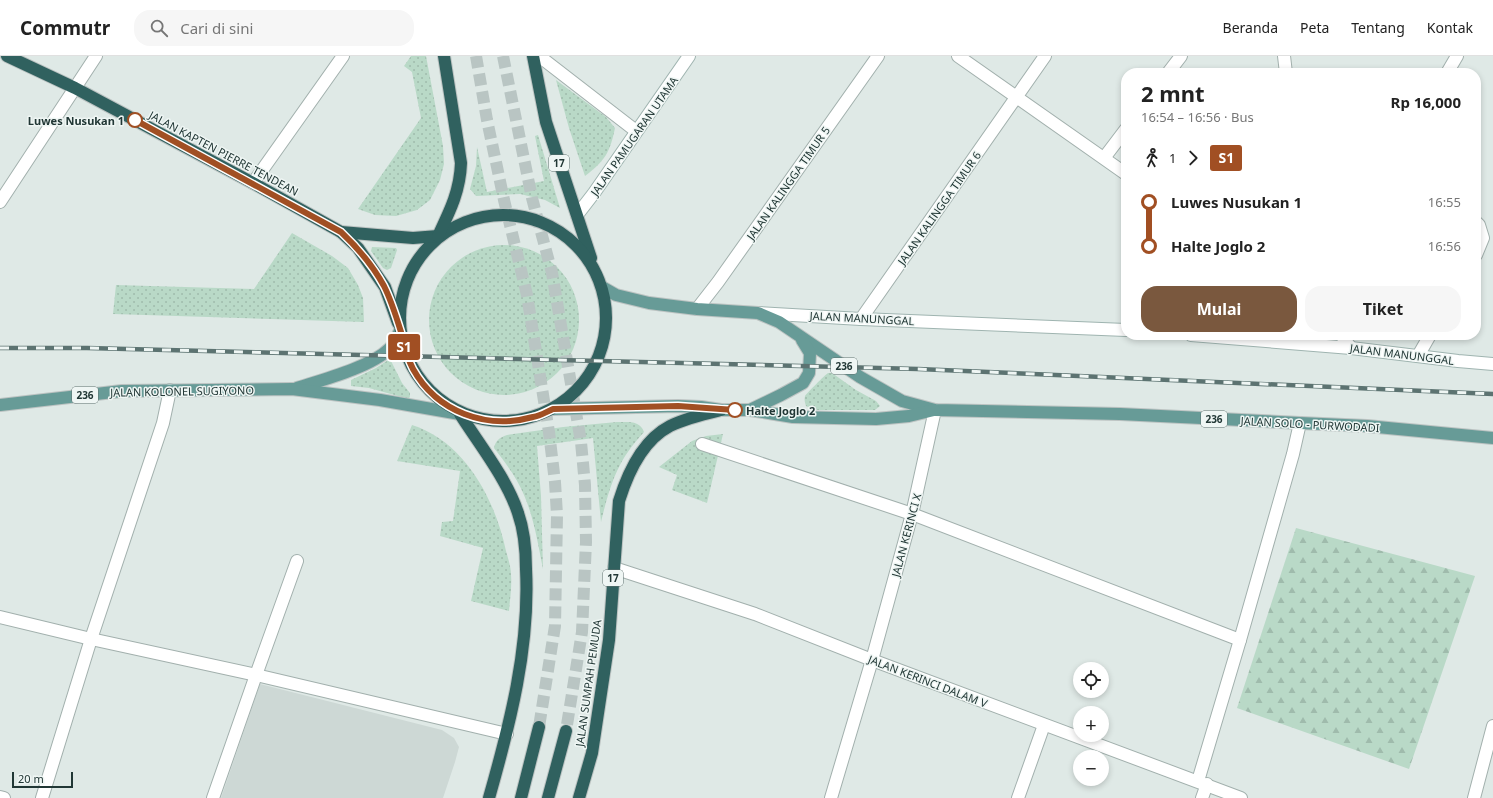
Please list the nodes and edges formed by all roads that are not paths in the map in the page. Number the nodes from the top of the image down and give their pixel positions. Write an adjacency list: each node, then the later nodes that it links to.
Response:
1 (7, 56): 17 (highway, JALAN KAPTEN PIERRE TENDEAN)
2 (96, 56): 17 (street)
3 (343, 56): 23 (street)
4 (444, 56): 28 (highway, 17)
5 (532, 56): 25 (highway, 17)
6 (539, 56): 19 (street)
7 (689, 56): 19 (street, JALAN PAMUGARAN UTAMA)
8 (878, 56): 32 (street, JALAN KALINGGA TIMUR 5)
9 (958, 56): 18 (street)
10 (1045, 56): 18 (street, JALAN KALINGGA TIMUR 6)
11 (1181, 56): 14 (street)
12 (1284, 56): 15 (street)
13 (1457, 56): 16 (street)
14 (1172, 68)
15 (1285, 68)
16 (1451, 68)
17 (75, 88): 23 (highway, JALAN KAPTEN PIERRE TENDEAN); 24 (street)
18 (1017, 97): 21 (street); 34 (street, JALAN KALINGGA TIMUR 6)
19 (636, 131): 25 (street, JALAN PAMUGARAN UTAMA)
20 (1121, 136): 21 (street)
21 (1104, 158): 22 (street)
22 (1121, 170)
23 (253, 183): 26 (highway, JALAN KAPTEN PIERRE TENDEAN)
24 (0, 202)
25 (577, 215): 30 (highway, 17)
26 (341, 232): 28 (highway, JALAN KAPTEN PIERRE TENDEAN); 36 (highway, JALAN KAPTEN PIERRE TENDEAN)
27 (1481, 232): 29 (street)
28 (438, 236): 30 (highway, 17); 36 (highway, 17)
29 (1481, 243)
30 (594, 268): 31 (highway, 17)
31 (602, 287): 32 (main road, JALAN MANUNGGAL); 47 (highway, 17)
32 (697, 309): 33 (main road, JALAN MANUNGGAL)
33 (758, 312): 34 (street, JALAN MANUNGGAL); 37 (main road, JALAN SOLO - PURWODADI / 236)
34 (861, 319): 35 (street, JALAN MANUNGGAL)
35 (1121, 330)
36 (400, 331): 44 (main road, JALAN KOLONEL SUGIYONO / 236); 51 (highway, 17)
37 (800, 336): 49 (main road, JALAN SOLO - PURWODADI / 236); 50 (main road, JALAN SOLO - PURWODADI / 236)
38 (1253, 340): 41 (street, JALAN MANUNGGAL)
39 (1345, 340): 41 (street)
40 (1427, 340): 42 (street)
41 (1351, 348): 42 (street, JALAN MANUNGGAL)
42 (1418, 356): 43 (street, JALAN MANUNGGAL)
43 (1493, 364)
44 (292, 389): 45 (main road, JALAN KOLONEL SUGIYONO / 236); 51 (main road, JALAN KOLONEL SUGIYONO / 236)
45 (170, 390): 46 (main road, JALAN KOLONEL SUGIYONO / 236); 59 (street)
46 (0, 405)
47 (553, 409): 48 (main road, JALAN SOLO - PURWODADI / 236); 51 (highway, 17)
48 (721, 410): 49 (main road, JALAN SOLO - PURWODADI / 236); 57 (highway, JALAN SUMPAH PEMUDA / 17)
49 (750, 410): 50 (main road, JALAN SOLO - PURWODADI / 236)
50 (935, 410): 52 (main road, JALAN SOLO - PURWODADI / 236); 55 (street, JALAN KERINCI X)
51 (460, 414): 67 (highway, 17)
52 (1300, 423): 53 (main road, JALAN SOLO - PURWODADI / 236); 60 (street)
53 (1493, 438)
54 (702, 444): 55 (street)
55 (912, 514): 60 (street); 61 (street, JALAN KERINCI X)
56 (297, 561): 62 (street)
57 (614, 568): 61 (street, JALAN KERINCI DALAM V); 76 (highway, JALAN SUMPAH PEMUDA / 17)
58 (0, 617): 59 (street)
59 (91, 639): 62 (street); 71 (street)
60 (1240, 640): 68 (street)
61 (872, 660): 63 (street, JALAN KERINCI DALAM V); 77 (street, JALAN KERINCI X)
62 (256, 675): 67 (street); 72 (street)
63 (1044, 725): 68 (street, JALAN KERINCI DALAM V); 78 (street)
64 (1493, 726): 81 (street)
65 (539, 727): 74 (highway)
66 (566, 731): 75 (highway)
67 (507, 734): 73 (highway, 17)
68 (1202, 783): 79 (street); 80 (street, JALAN KERINCI DALAM V)
69 (0, 797): 70 (street)
70 (4, 798)
71 (42, 798)
72 (214, 798)
73 (490, 798)
74 (521, 798)
75 (548, 798)
76 (579, 798)
77 (831, 798)
78 (1018, 798)
79 (1202, 798)
80 (1241, 798)
81 (1474, 798)

